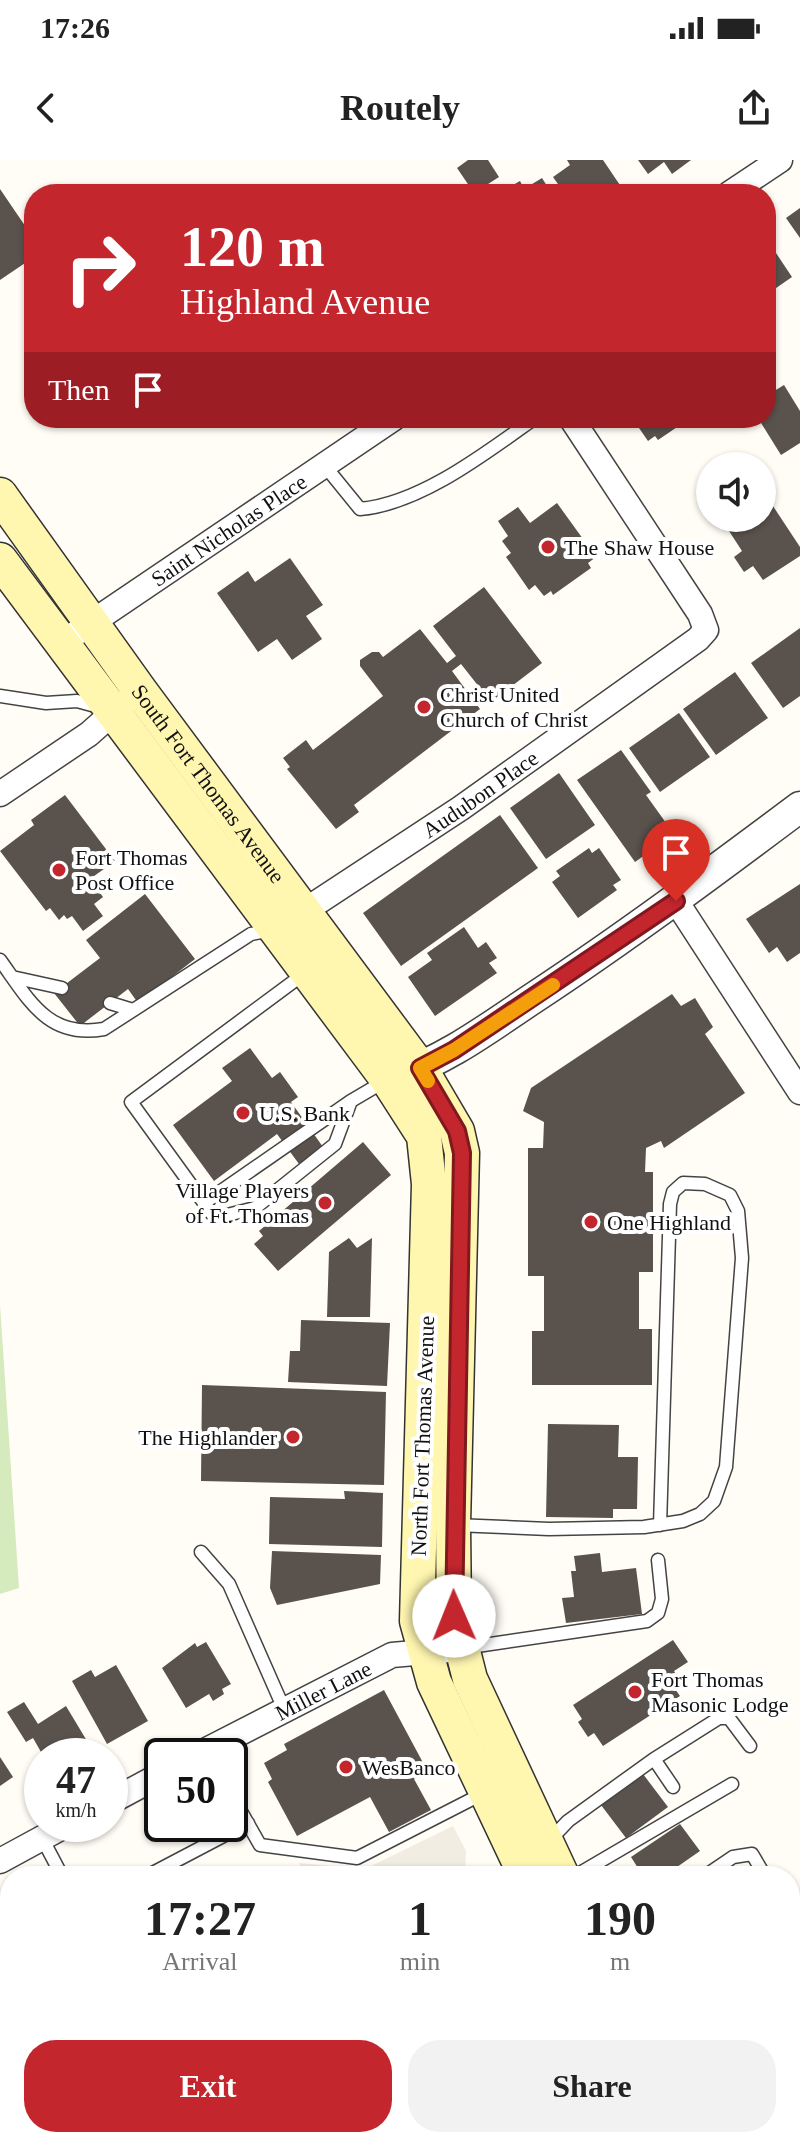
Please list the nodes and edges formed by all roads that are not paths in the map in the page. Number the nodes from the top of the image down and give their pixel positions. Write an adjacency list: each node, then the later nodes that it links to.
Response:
1 (780, 160): 2 (street)
2 (744, 184)
3 (380, 428): 6 (street, Saint Nicholas Place)
4 (521, 428): 6 (lane)
5 (578, 428): 16 (street, Audubon Place)
6 (325, 466): 9 (street, Saint Nicholas Place)
7 (0, 495): 9 (main road, South Fort Thomas Avenue)
8 (0, 560): 10 (main road, South Fort Thomas Avenue)
9 (92, 624): 10 (street, Saint Nicholas Place); 12 (main road, South Fort Thomas Avenue)
10 (63, 642): 12 (main road, South Fort Thomas Avenue)
11 (0, 696): 12 (lane)
12 (127, 701): 13 (street); 16 (main road, South Fort Thomas Avenue)
13 (0, 794)
14 (800, 807): 15 (street)
15 (676, 901): 23 (street); 25 (street)
16 (290, 920): 18 (main road, South Fort Thomas Avenue); 22 (lane)
17 (0, 960): 19 (lane)
18 (319, 962): 23 (main road, South Fort Thomas Avenue); 24 (main road, South Fort Thomas Avenue); 27 (lane)
19 (12, 977): 20 (lane); 22 (lane)
20 (62, 988)
21 (110, 1003): 22 (lane)
22 (133, 1010)
23 (420, 1068): 24 (street); 28 (main road, North Fort Thomas Avenue)
24 (388, 1080): 26 (lane); 28 (main road, North Fort Thomas Avenue)
25 (800, 1092)
26 (351, 1101): 27 (lane); 27 (lane)
27 (204, 1203)
28 (436, 1524): 29 (lane); 32 (main road, North Fort Thomas Avenue); 33 (main road, North Fort Thomas Avenue)
29 (660, 1525): 29 (lane)
30 (201, 1552): 34 (lane)
31 (658, 1560): 32 (lane)
32 (460, 1649): 33 (street, Miller Lane); 38 (main road, North Fort Thomas Avenue)
33 (423, 1650): 34 (street, Miller Lane); 38 (main road, North Fort Thomas Avenue)
34 (284, 1709): 35 (street, Miller Lane)
35 (232, 1738)
36 (750, 1746): 37 (lane)
37 (654, 1759): 40 (lane); 50 (lane)
38 (501, 1784): 41 (lane); 48 (main road, North Fort Thomas Avenue); 49 (main road, North Fort Thomas Avenue)
39 (732, 1784): 51 (lane)
40 (673, 1787)
41 (248, 1823)
42 (35, 1842): 45 (street)
43 (44, 1842): 46 (lane)
44 (212, 1842): 47 (lane)
45 (0, 1861)
46 (57, 1866)
47 (166, 1866)
48 (523, 1866)
49 (558, 1866)
50 (559, 1866)
51 (563, 1866)
52 (720, 1866): 53 (lane)
53 (759, 1866)

